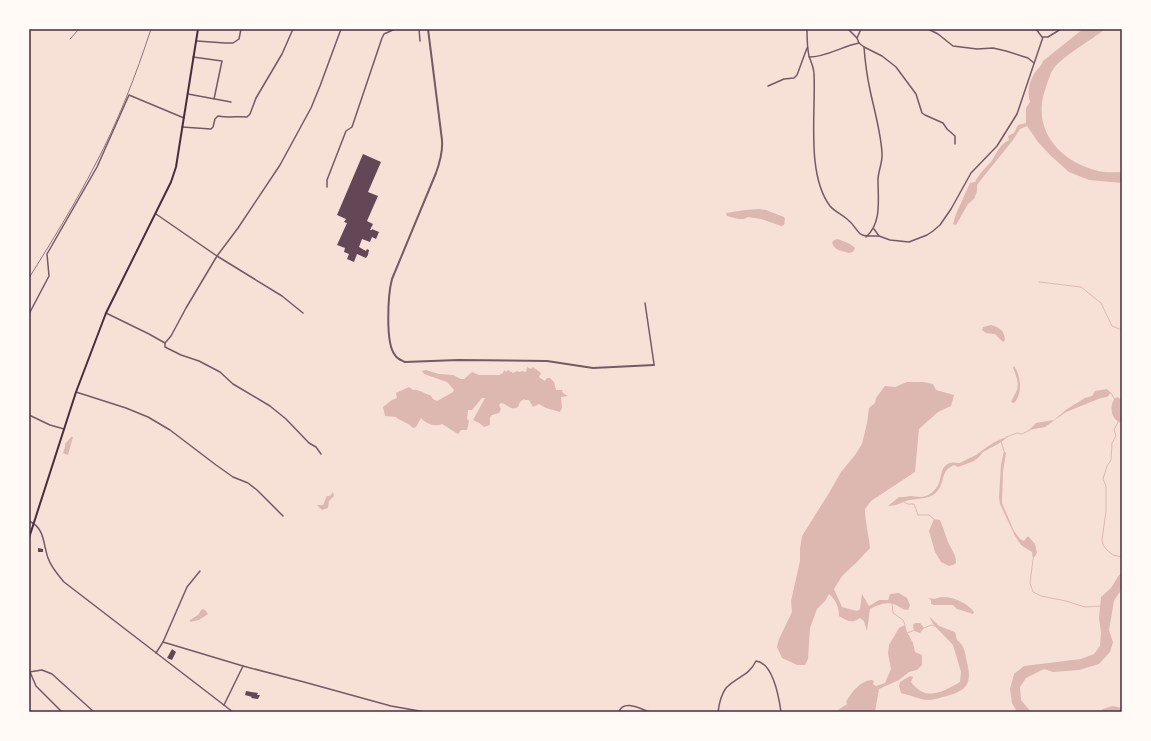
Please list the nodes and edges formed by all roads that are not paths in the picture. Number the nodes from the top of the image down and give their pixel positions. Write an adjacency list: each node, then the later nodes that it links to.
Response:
1 (198, 29): 16 (main road)
2 (241, 29): 16 (street)
3 (292, 29): 29 (street)
4 (341, 29): 36 (street)
5 (395, 29): 31 (street)
6 (419, 29): 17 (street)
7 (428, 29): 42 (street)
8 (807, 29): 19 (street)
9 (848, 29): 15 (street)
10 (861, 29): 15 (street)
11 (928, 29): 23 (street)
12 (1036, 29): 14 (street)
13 (1061, 29): 14 (street)
14 (1043, 37): 23 (street)
15 (857, 38): 18 (street)
16 (196, 41): 21 (main road)
17 (420, 41)
18 (859, 43): 20 (street); 22 (street)
19 (807, 47): 22 (street); 24 (street)
20 (864, 48): 30 (street); 33 (street)
21 (193, 57): 25 (main road); 26 (street)
22 (809, 57): 35 (street)
23 (1034, 63): 34 (street)
24 (768, 86)
25 (188, 94): 26 (street); 28 (main road)
26 (214, 99): 27 (street)
27 (231, 102)
28 (184, 118): 29 (main road); 40 (street)
29 (182, 127): 32 (main road)
30 (955, 144)
31 (327, 187)
32 (156, 214): 36 (street); 38 (main road)
33 (874, 229): 34 (street); 35 (street)
34 (878, 236): 35 (street)
35 (866, 237)
36 (217, 256): 39 (street); 41 (street)
37 (645, 303): 42 (street)
38 (106, 313): 41 (street); 43 (main road)
39 (303, 313)
40 (29, 314)
41 (165, 343): 46 (street)
42 (654, 365)
43 (76, 392): 45 (main road); 47 (street)
44 (29, 415): 45 (street)
45 (64, 429): 49 (main road)
46 (321, 454)
47 (283, 516)
48 (29, 521): 49 (street)
49 (34, 523): 50 (main road); 53 (street)
50 (29, 538)
51 (200, 571): 52 (street)
52 (163, 642): 53 (street); 54 (street)
53 (156, 653): 56 (street)
54 (243, 666): 56 (street); 60 (street)
55 (29, 672): 57 (street); 58 (street)
56 (224, 705): 59 (street)
57 (62, 712)
58 (94, 712)
59 (233, 712)
60 (426, 712)
61 (619, 712): 62 (street)
62 (650, 712)
63 (718, 712): 64 (street)
64 (781, 712)

